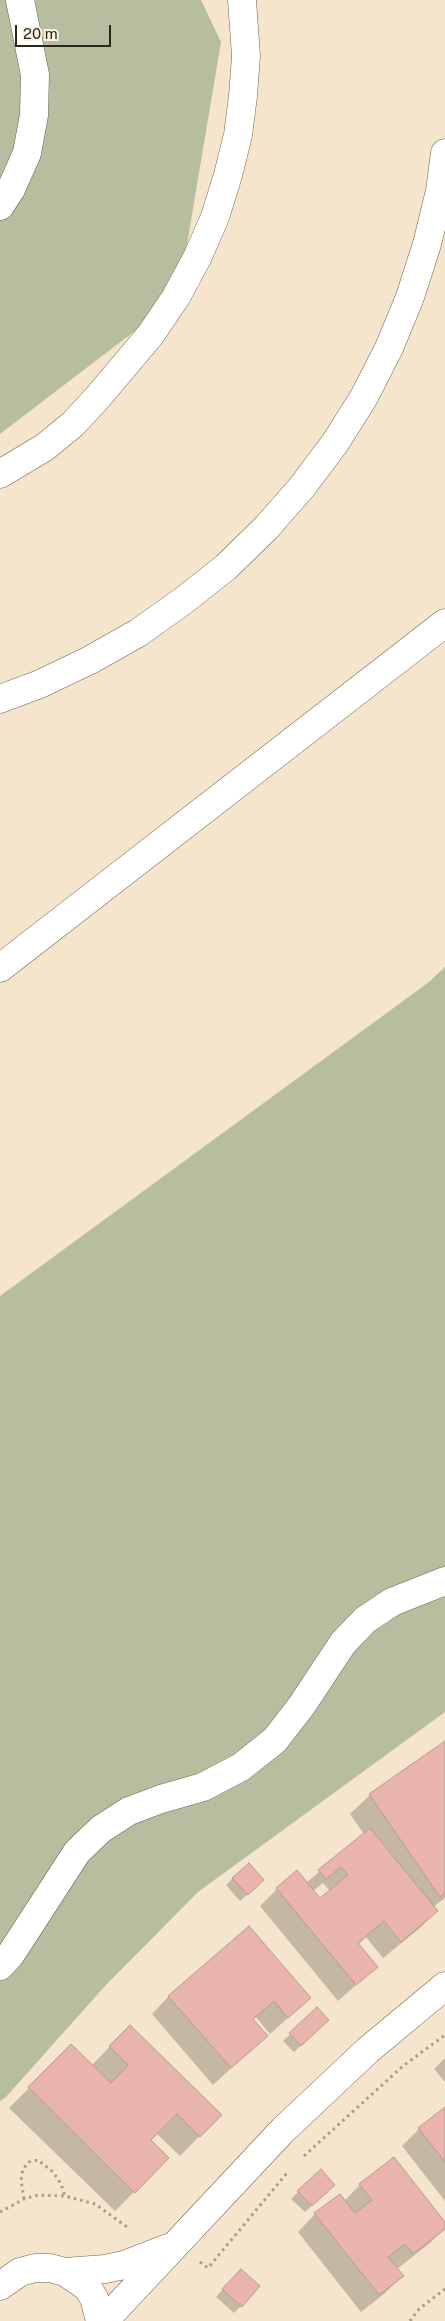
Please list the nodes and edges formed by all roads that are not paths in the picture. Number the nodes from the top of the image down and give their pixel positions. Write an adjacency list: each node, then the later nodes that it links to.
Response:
1 (20, 0): 4 (street)
2 (242, 0): 5 (street)
3 (445, 153): 7 (street)
4 (0, 206)
5 (0, 474)
6 (445, 623): 8 (street)
7 (0, 699)
8 (0, 968)
9 (445, 1581): 10 (street)
10 (0, 1966)
11 (445, 1986): 12 (street)
12 (168, 2247): 13 (street); 15 (street)
13 (65, 2272): 14 (street); 15 (street)
14 (0, 2286)
15 (102, 2321)

